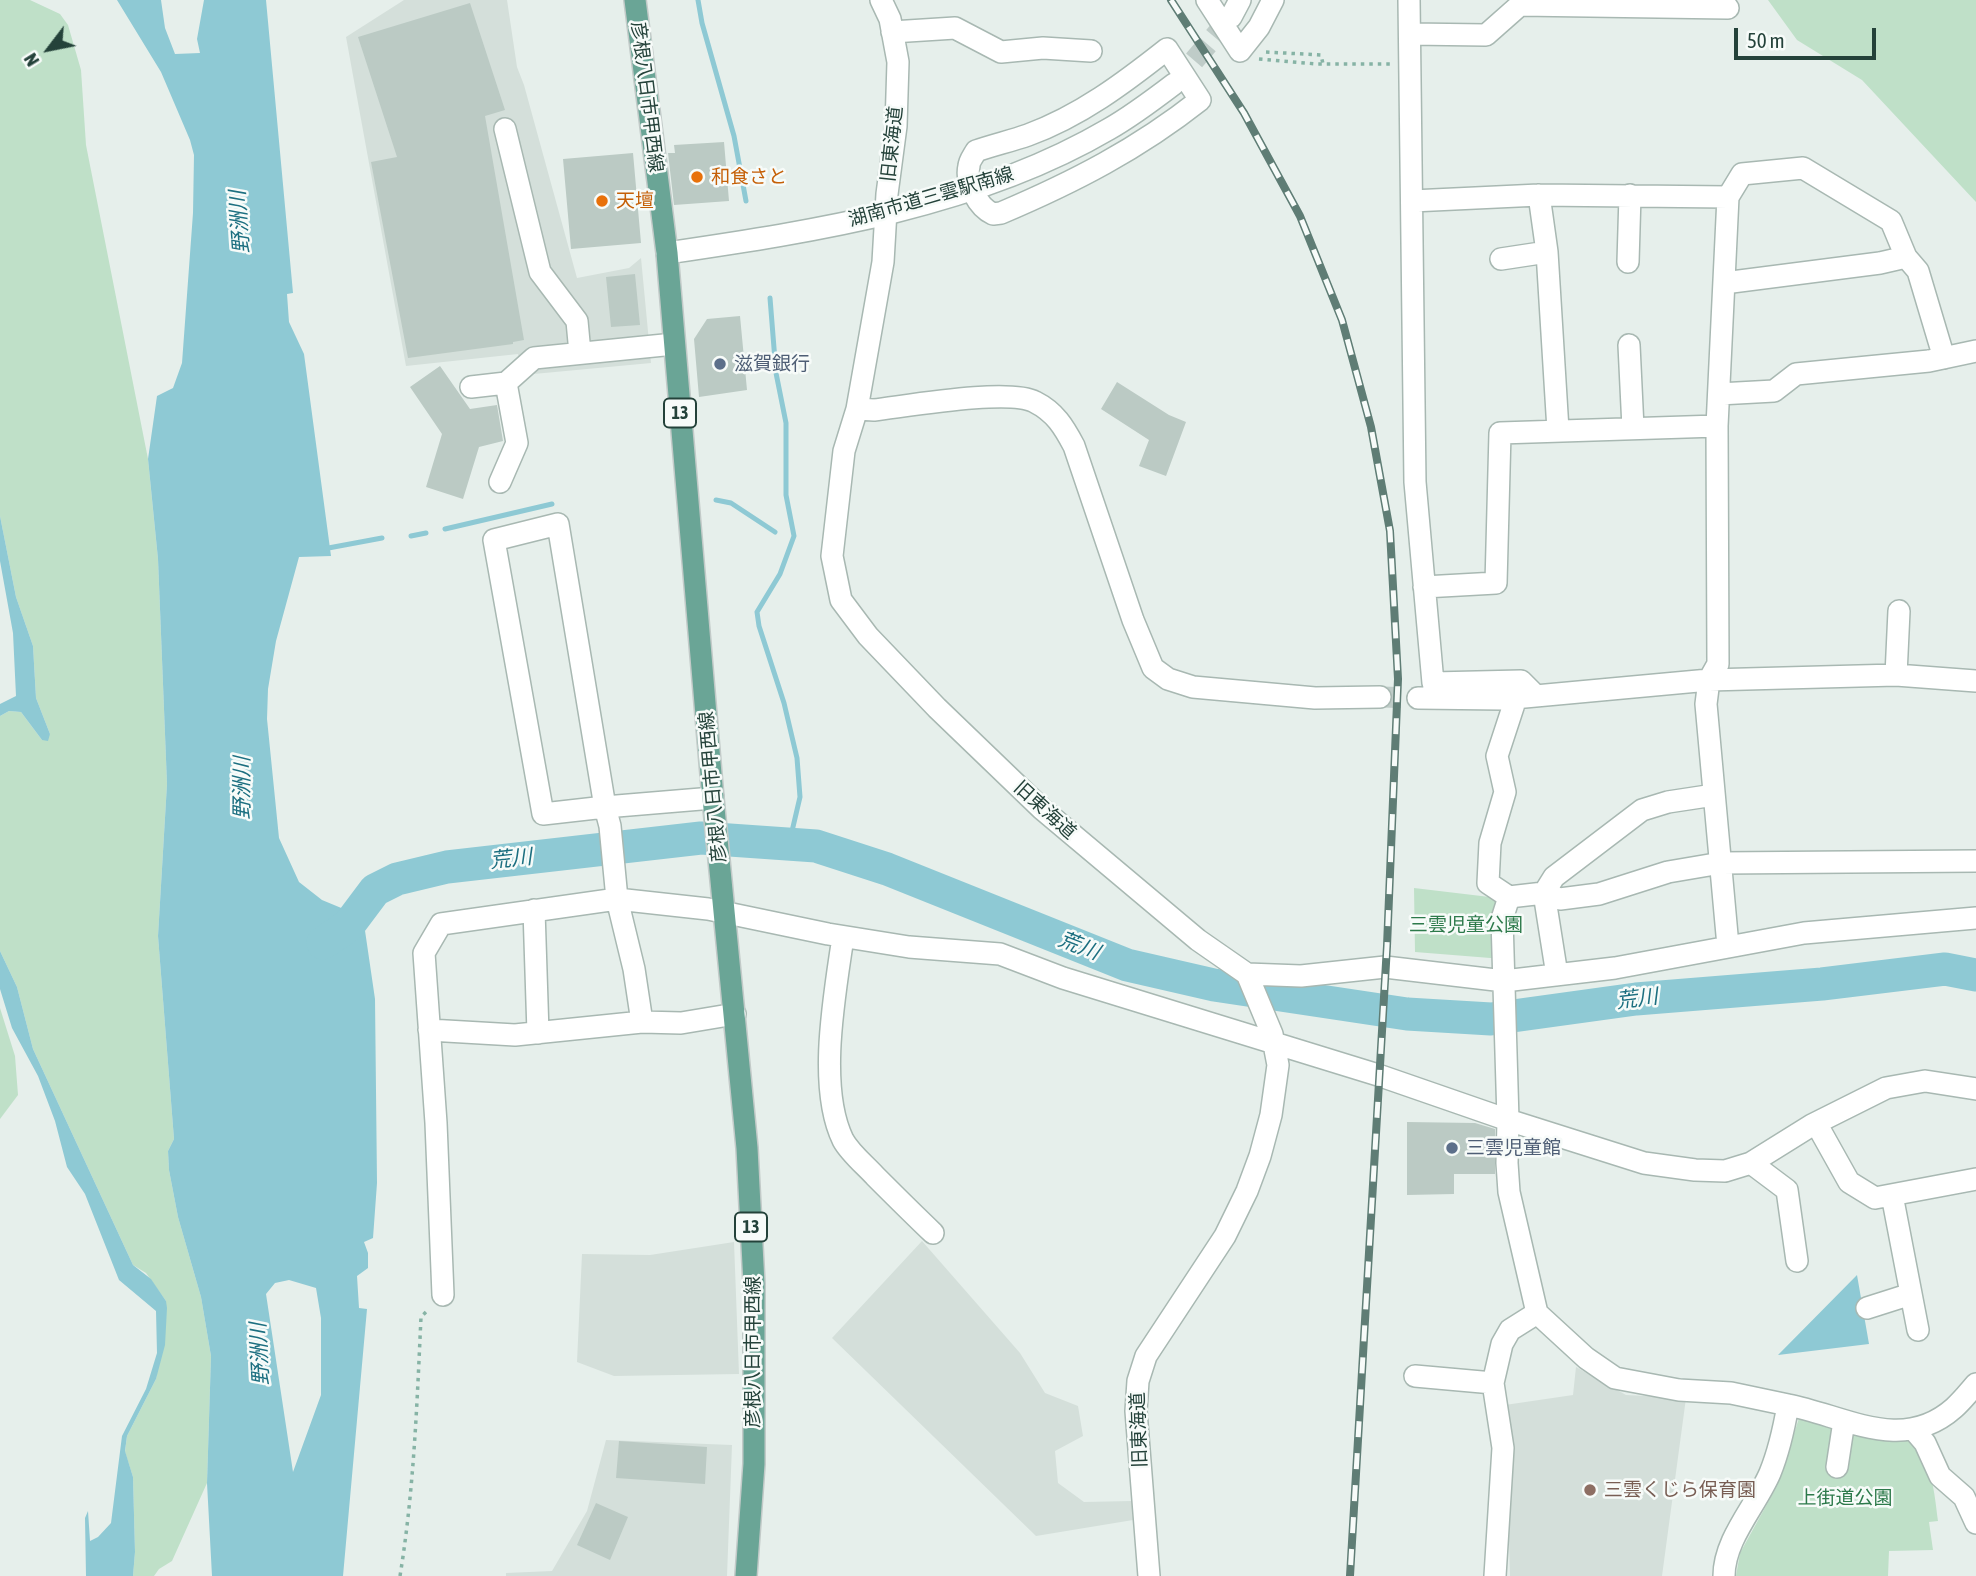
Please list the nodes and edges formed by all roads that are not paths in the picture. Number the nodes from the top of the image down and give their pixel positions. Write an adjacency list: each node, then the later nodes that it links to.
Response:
1 (635, 0): 19 (main road, 彦根八日市甲西線 / 13)
2 (881, 0): 7 (street, 旧東海道)
3 (1207, 0): 4 (street)
4 (1273, 0)
5 (1409, 0): 8 (street)
6 (1728, 8): 8 (street)
7 (892, 32): 9 (street); 17 (street, 旧東海道)
8 (1410, 34): 16 (street)
9 (1091, 51)
10 (1174, 83): 12 (street, 湖南市道三雲駅南線)
11 (505, 129): 27 (street)
12 (972, 188): 12 (street); 17 (street, 湖南市道三雲駅南線)
13 (1539, 195): 14 (street); 16 (street); 18 (street)
14 (1630, 195): 15 (street); 22 (street)
15 (1728, 197): 20 (street); 23 (street)
16 (1412, 201): 37 (street)
17 (886, 215): 19 (street, 湖南市道三雲駅南線); 32 (street, 旧東海道)
18 (1547, 252): 21 (street); 35 (street)
19 (667, 254): 24 (main road, 彦根八日市甲西線 / 13)
20 (1906, 257): 23 (street); 28 (street)
21 (1501, 259)
22 (1628, 262)
23 (1724, 283): 31 (street)
24 (674, 344): 27 (street); 46 (main road, 彦根八日市甲西線 / 13)
25 (1629, 345): 34 (street)
26 (1976, 351): 28 (street)
27 (580, 354): 29 (street)
28 (1944, 358): 31 (street)
29 (506, 383): 30 (street); 36 (street)
30 (471, 387)
31 (1719, 394): 33 (street)
32 (857, 409): 43 (street); 58 (street, 旧東海道)
33 (1717, 426): 34 (street); 40 (street)
34 (1633, 428): 35 (street)
35 (1558, 430): 37 (street)
36 (500, 482)
37 (1424, 587): 42 (street)
38 (1899, 611): 39 (street)
39 (1896, 676): 40 (street); 41 (street)
40 (1709, 680): 42 (street); 45 (street)
41 (1976, 681)
42 (1526, 697): 44 (street); 52 (street)
43 (1380, 698)
44 (1418, 698)
45 (1714, 795): 49 (street); 50 (street)
46 (713, 798): 47 (street); 54 (main road, 彦根八日市甲西線 / 13)
47 (607, 816): 47 (street); 51 (street)
48 (1976, 861): 49 (street)
49 (1721, 863): 50 (street); 57 (street)
50 (1544, 893): 52 (street); 59 (street)
51 (616, 895): 53 (street); 54 (street); 62 (street)
52 (1509, 897): 60 (street)
53 (534, 910): 63 (street); 64 (street)
54 (725, 913): 56 (street); 61 (main road, 彦根八日市甲西線 / 13)
55 (1976, 918): 57 (street)
56 (843, 937): 65 (street); 72 (street)
57 (1728, 947): 59 (street)
58 (1247, 974): 60 (street); 65 (street, 旧東海道)
59 (1558, 975): 60 (street)
60 (1505, 988): 67 (street)
61 (735, 1014): 62 (street); 87 (main road, 彦根八日市甲西線 / 13)
62 (642, 1022): 64 (street)
63 (429, 1030): 64 (street); 75 (street)
64 (538, 1033)
65 (1273, 1038): 67 (street); 88 (street, 旧東海道)
66 (1976, 1089): 68 (street)
67 (1508, 1120): 69 (street); 77 (street)
68 (1816, 1123): 69 (street); 71 (street)
69 (1751, 1163): 73 (street)
70 (1976, 1179): 71 (street)
71 (1892, 1195): 74 (street)
72 (933, 1233)
73 (1797, 1261)
74 (1911, 1294): 76 (street); 78 (street)
75 (443, 1295)
76 (1867, 1308)
77 (1537, 1313): 80 (street); 82 (street)
78 (1918, 1331)
79 (1415, 1376): 80 (street)
80 (1493, 1383): 89 (street)
81 (1976, 1384): 84 (street)
82 (1788, 1405): 83 (street); 90 (street)
83 (1844, 1421): 84 (street); 85 (street)
84 (1913, 1429): 86 (street)
85 (1836, 1467)
86 (1976, 1523)
87 (747, 1576)
88 (1149, 1576)
89 (1495, 1576)
90 (1724, 1576)

